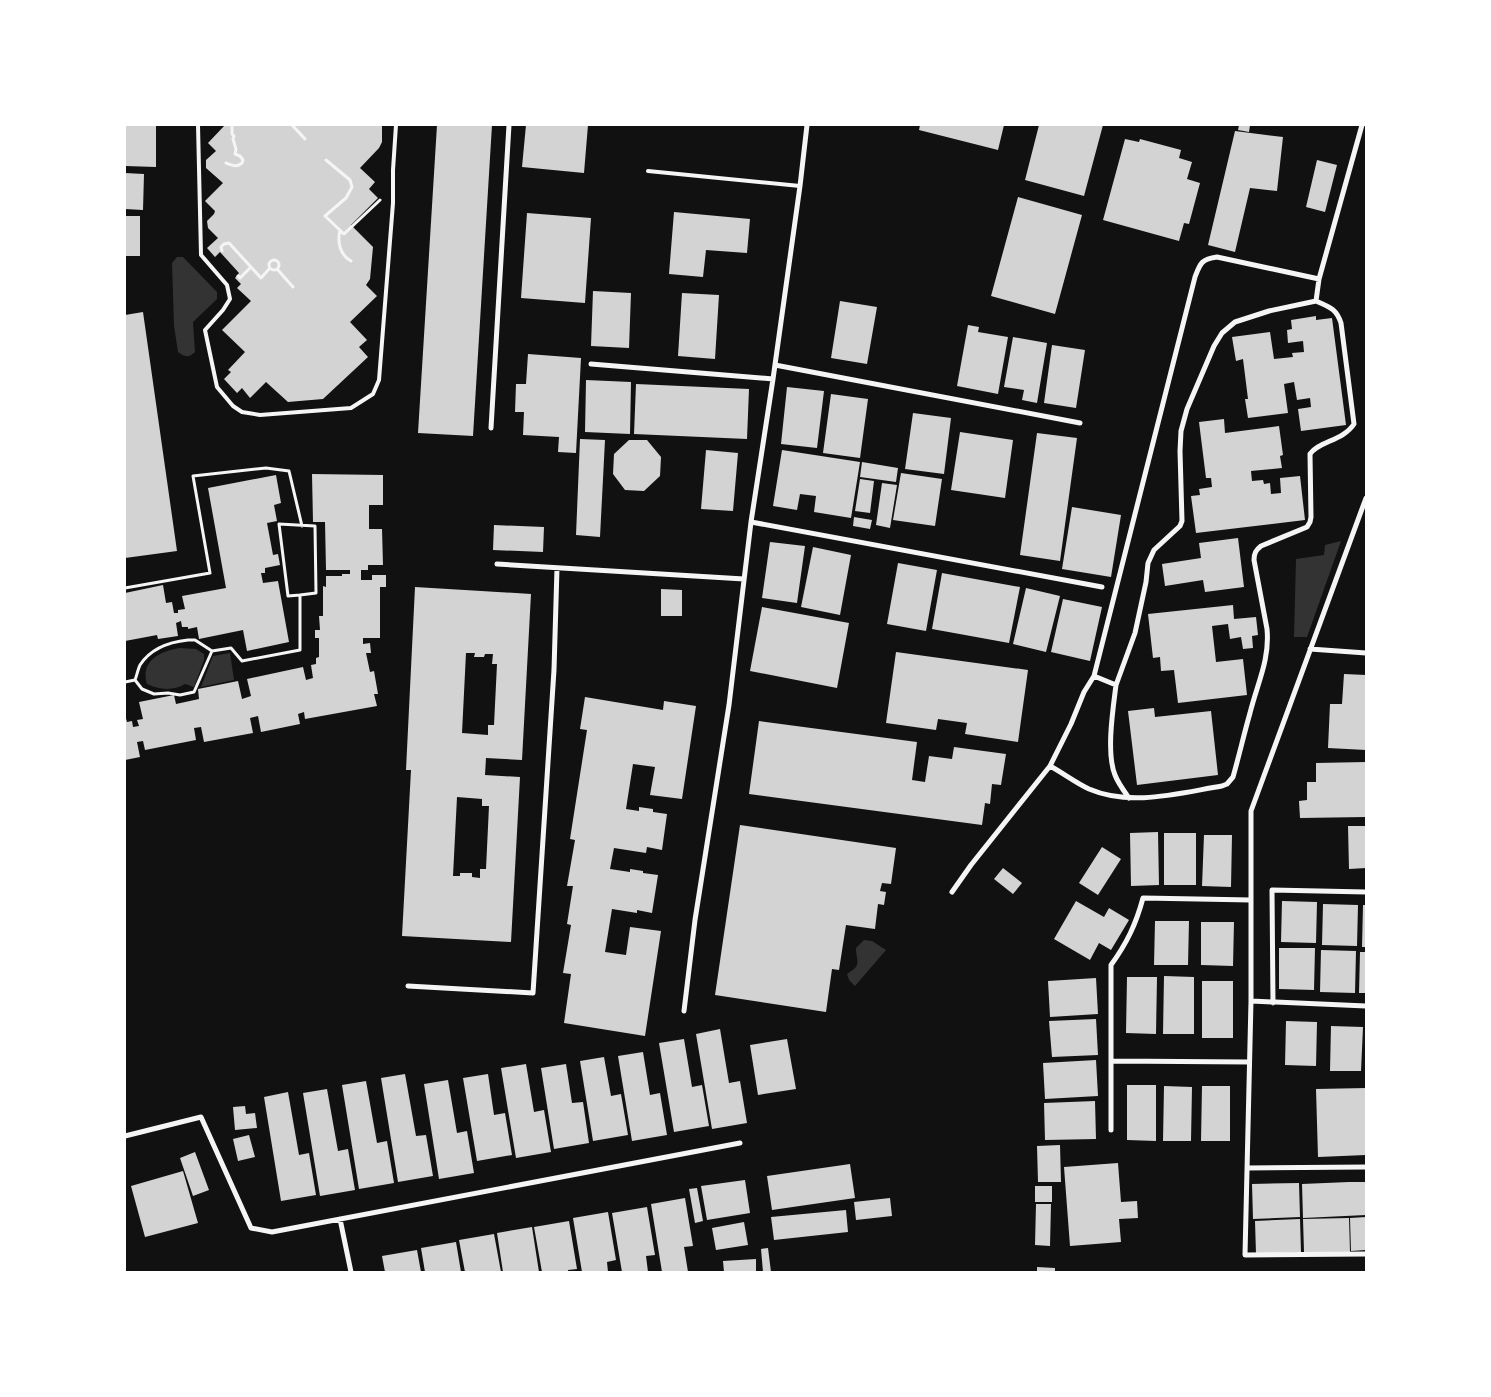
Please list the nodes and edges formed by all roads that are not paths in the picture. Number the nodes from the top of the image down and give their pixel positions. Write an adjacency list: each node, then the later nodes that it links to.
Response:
1 (198, 125): 2 (lane)
2 (396, 125)
3 (509, 125): 14 (street)
4 (807, 125): 7 (street)
5 (1362, 125): 8 (street)
6 (648, 171): 7 (lane)
7 (800, 186): 11 (street)
8 (1319, 279): 9 (street); 23 (street)
9 (1316, 301): 24 (street); 26 (street)
10 (591, 364): 12 (street)
11 (775, 365): 12 (street); 13 (street)
12 (774, 379): 16 (street)
13 (1080, 423)
14 (491, 428)
15 (1366, 498): 21 (street)
16 (751, 522): 19 (street); 20 (street)
17 (497, 564): 18 (street)
18 (557, 568): 19 (street); 30 (street)
19 (744, 579): 34 (street)
20 (1102, 588)
21 (1310, 649): 22 (street); 29 (street)
22 (1366, 653)
23 (1094, 676): 24 (street); 25 (street)
24 (1116, 685): 26 (street)
25 (1050, 766): 26 (street); 27 (street)
26 (1129, 798)
27 (952, 892)
28 (1366, 892): 32 (street)
29 (1251, 900): 31 (street); 35 (street)
30 (408, 986)
31 (1251, 1001): 32 (street); 36 (street)
32 (1273, 1003): 33 (street)
33 (1366, 1006)
34 (684, 1011)
35 (1112, 1061): 36 (street); 37 (street)
36 (1250, 1062): 41 (street)
37 (1111, 1130)
38 (125, 1136): 42 (street)
39 (740, 1143): 42 (street)
40 (1366, 1167): 41 (street)
41 (1247, 1168): 43 (street)
42 (340, 1219): 44 (street)
43 (1366, 1254)
44 (351, 1272)

